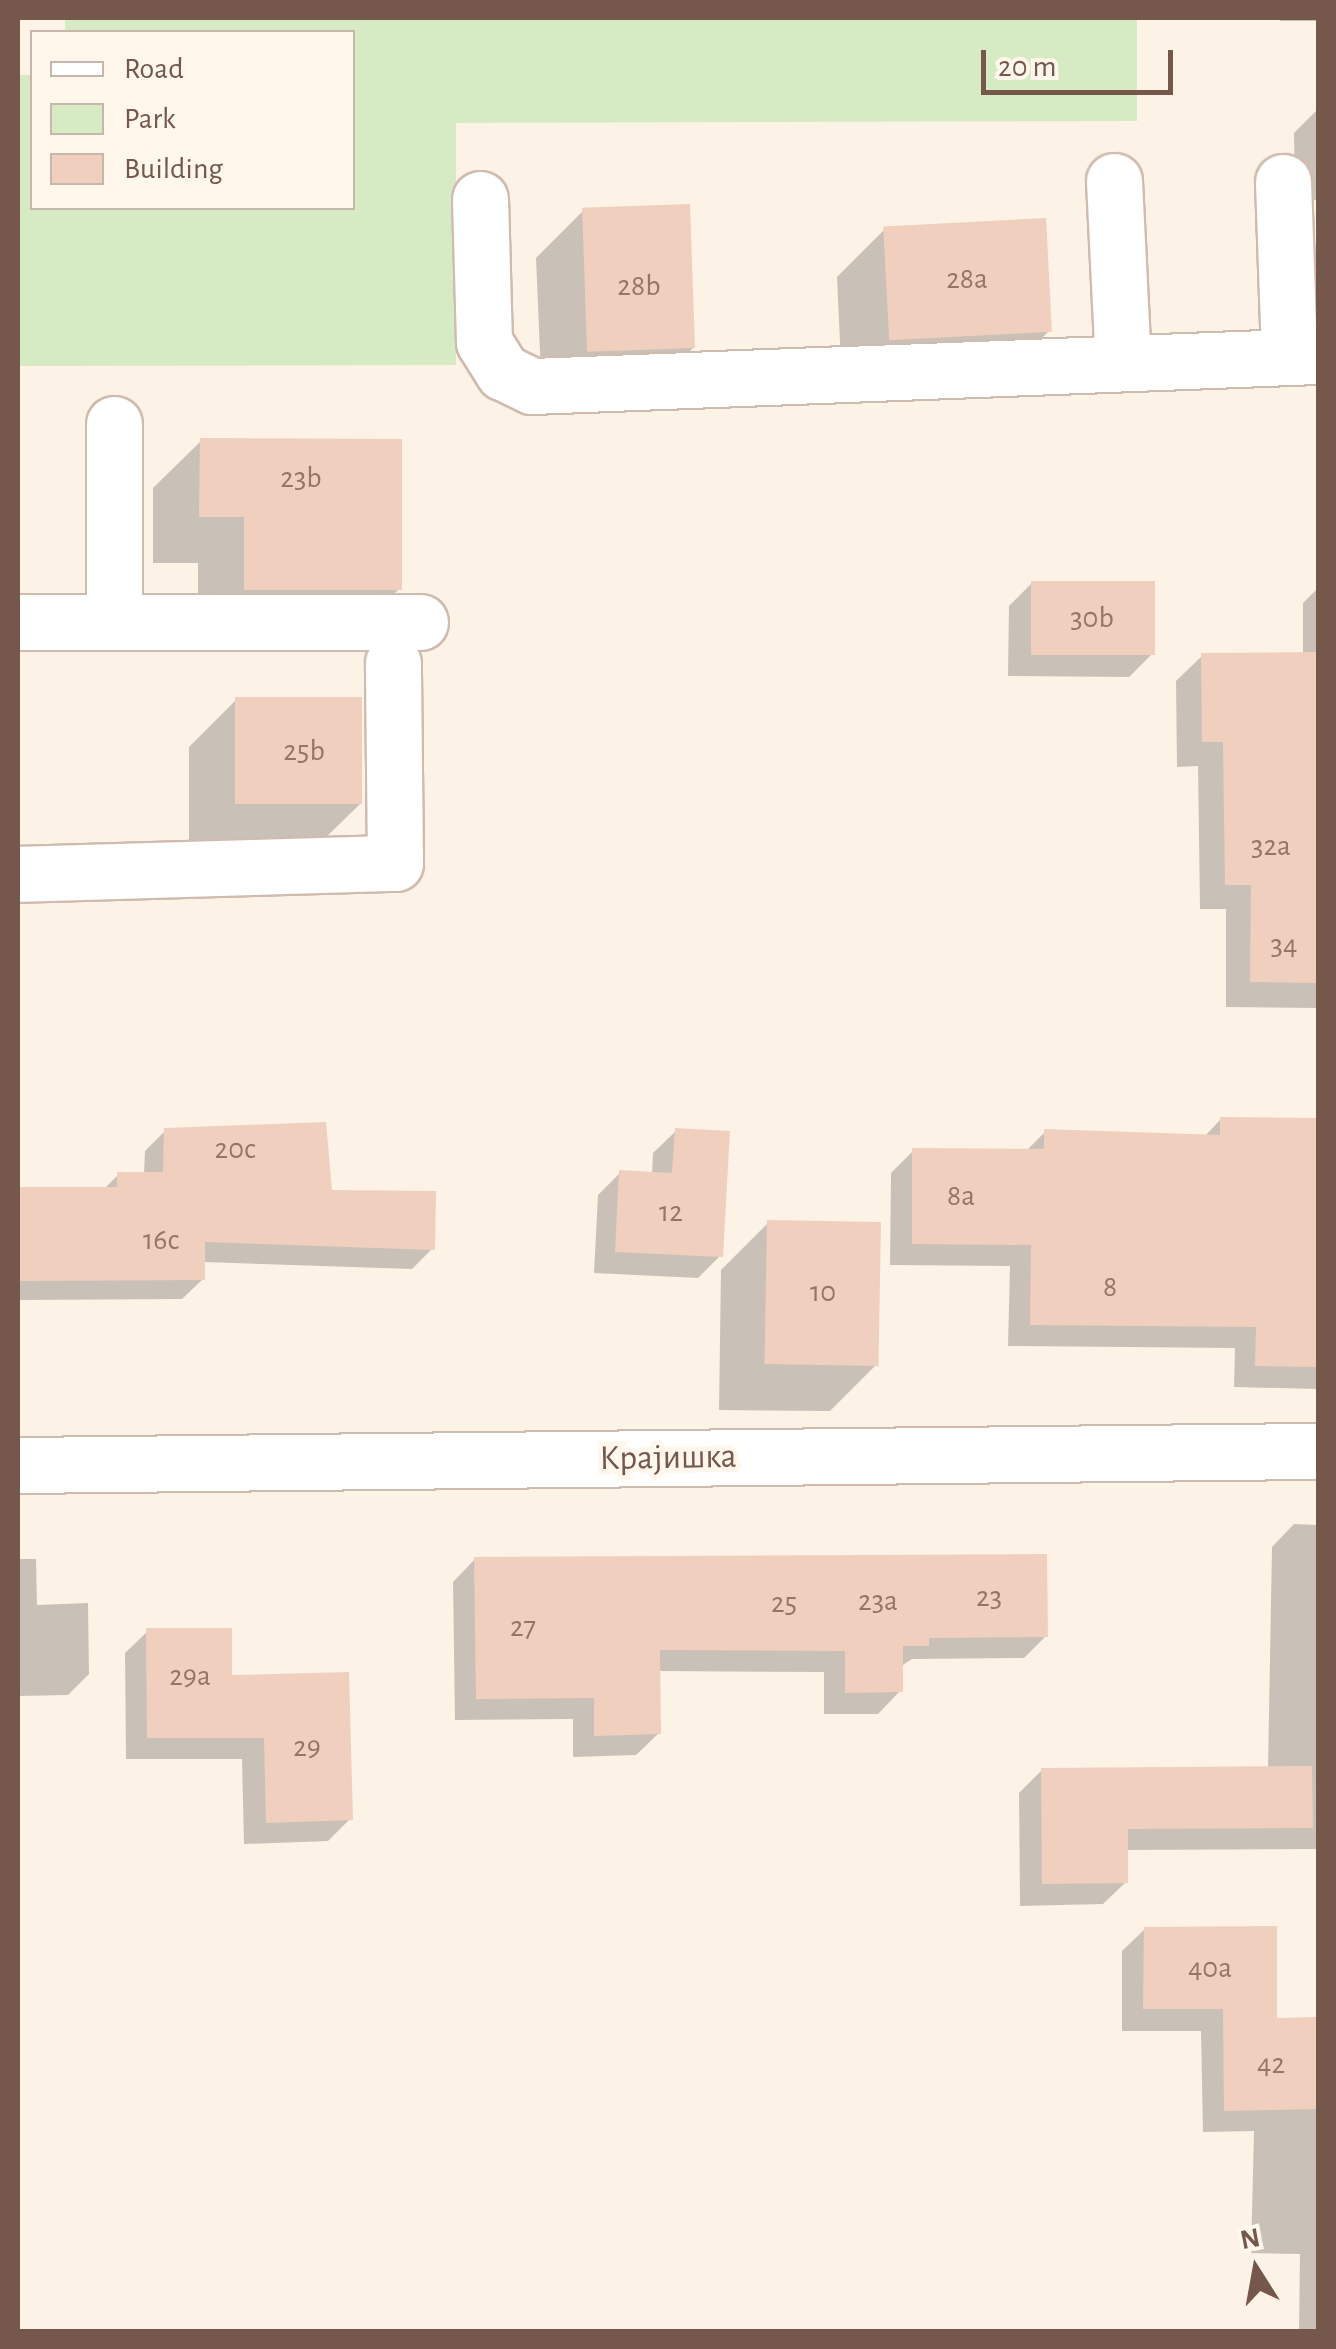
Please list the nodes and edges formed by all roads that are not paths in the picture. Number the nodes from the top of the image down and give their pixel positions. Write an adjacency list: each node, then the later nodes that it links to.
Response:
1 (1114, 181): 5 (street)
2 (1282, 182): 4 (street)
3 (480, 199): 5 (street)
4 (1304, 357): 5 (street)
5 (1123, 362)
6 (114, 424): 8 (street)
7 (18, 622): 8 (street)
8 (114, 622): 9 (street)
9 (18, 874)
10 (1318, 1451): 11 (street, Крајишка)
11 (18, 1465)

